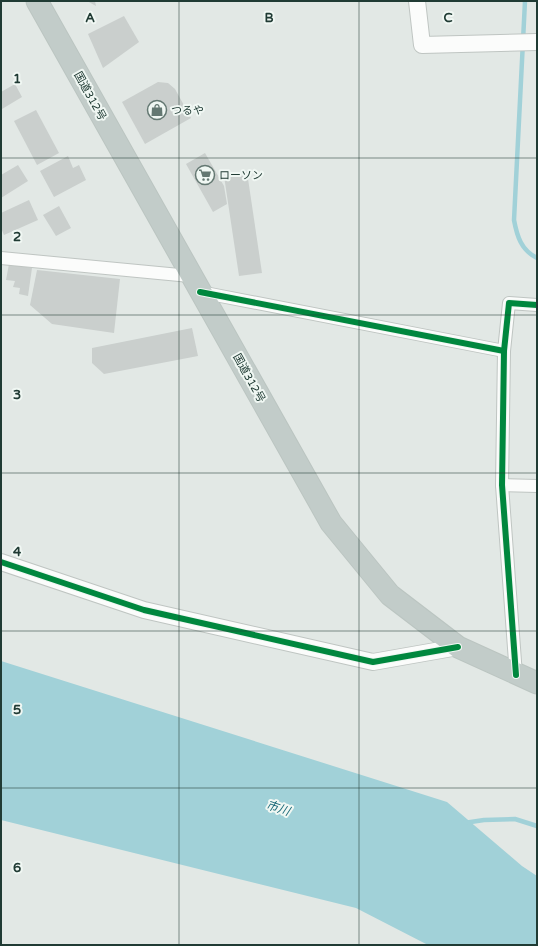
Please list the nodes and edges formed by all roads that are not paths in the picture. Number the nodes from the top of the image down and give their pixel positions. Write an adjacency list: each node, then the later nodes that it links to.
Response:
1 (37, 1): 5 (highway, 国道312号)
2 (417, 1): 3 (street)
3 (537, 42)
4 (1, 258): 5 (street)
5 (195, 284): 7 (street); 11 (highway, 国道312号)
6 (537, 305): 7 (street)
7 (504, 351): 8 (street)
8 (502, 485): 9 (street); 12 (street)
9 (537, 486)
10 (1, 562): 11 (street)
11 (458, 647): 12 (highway, 国道312号)
12 (516, 675): 13 (highway, 国道312号)
13 (537, 684)

